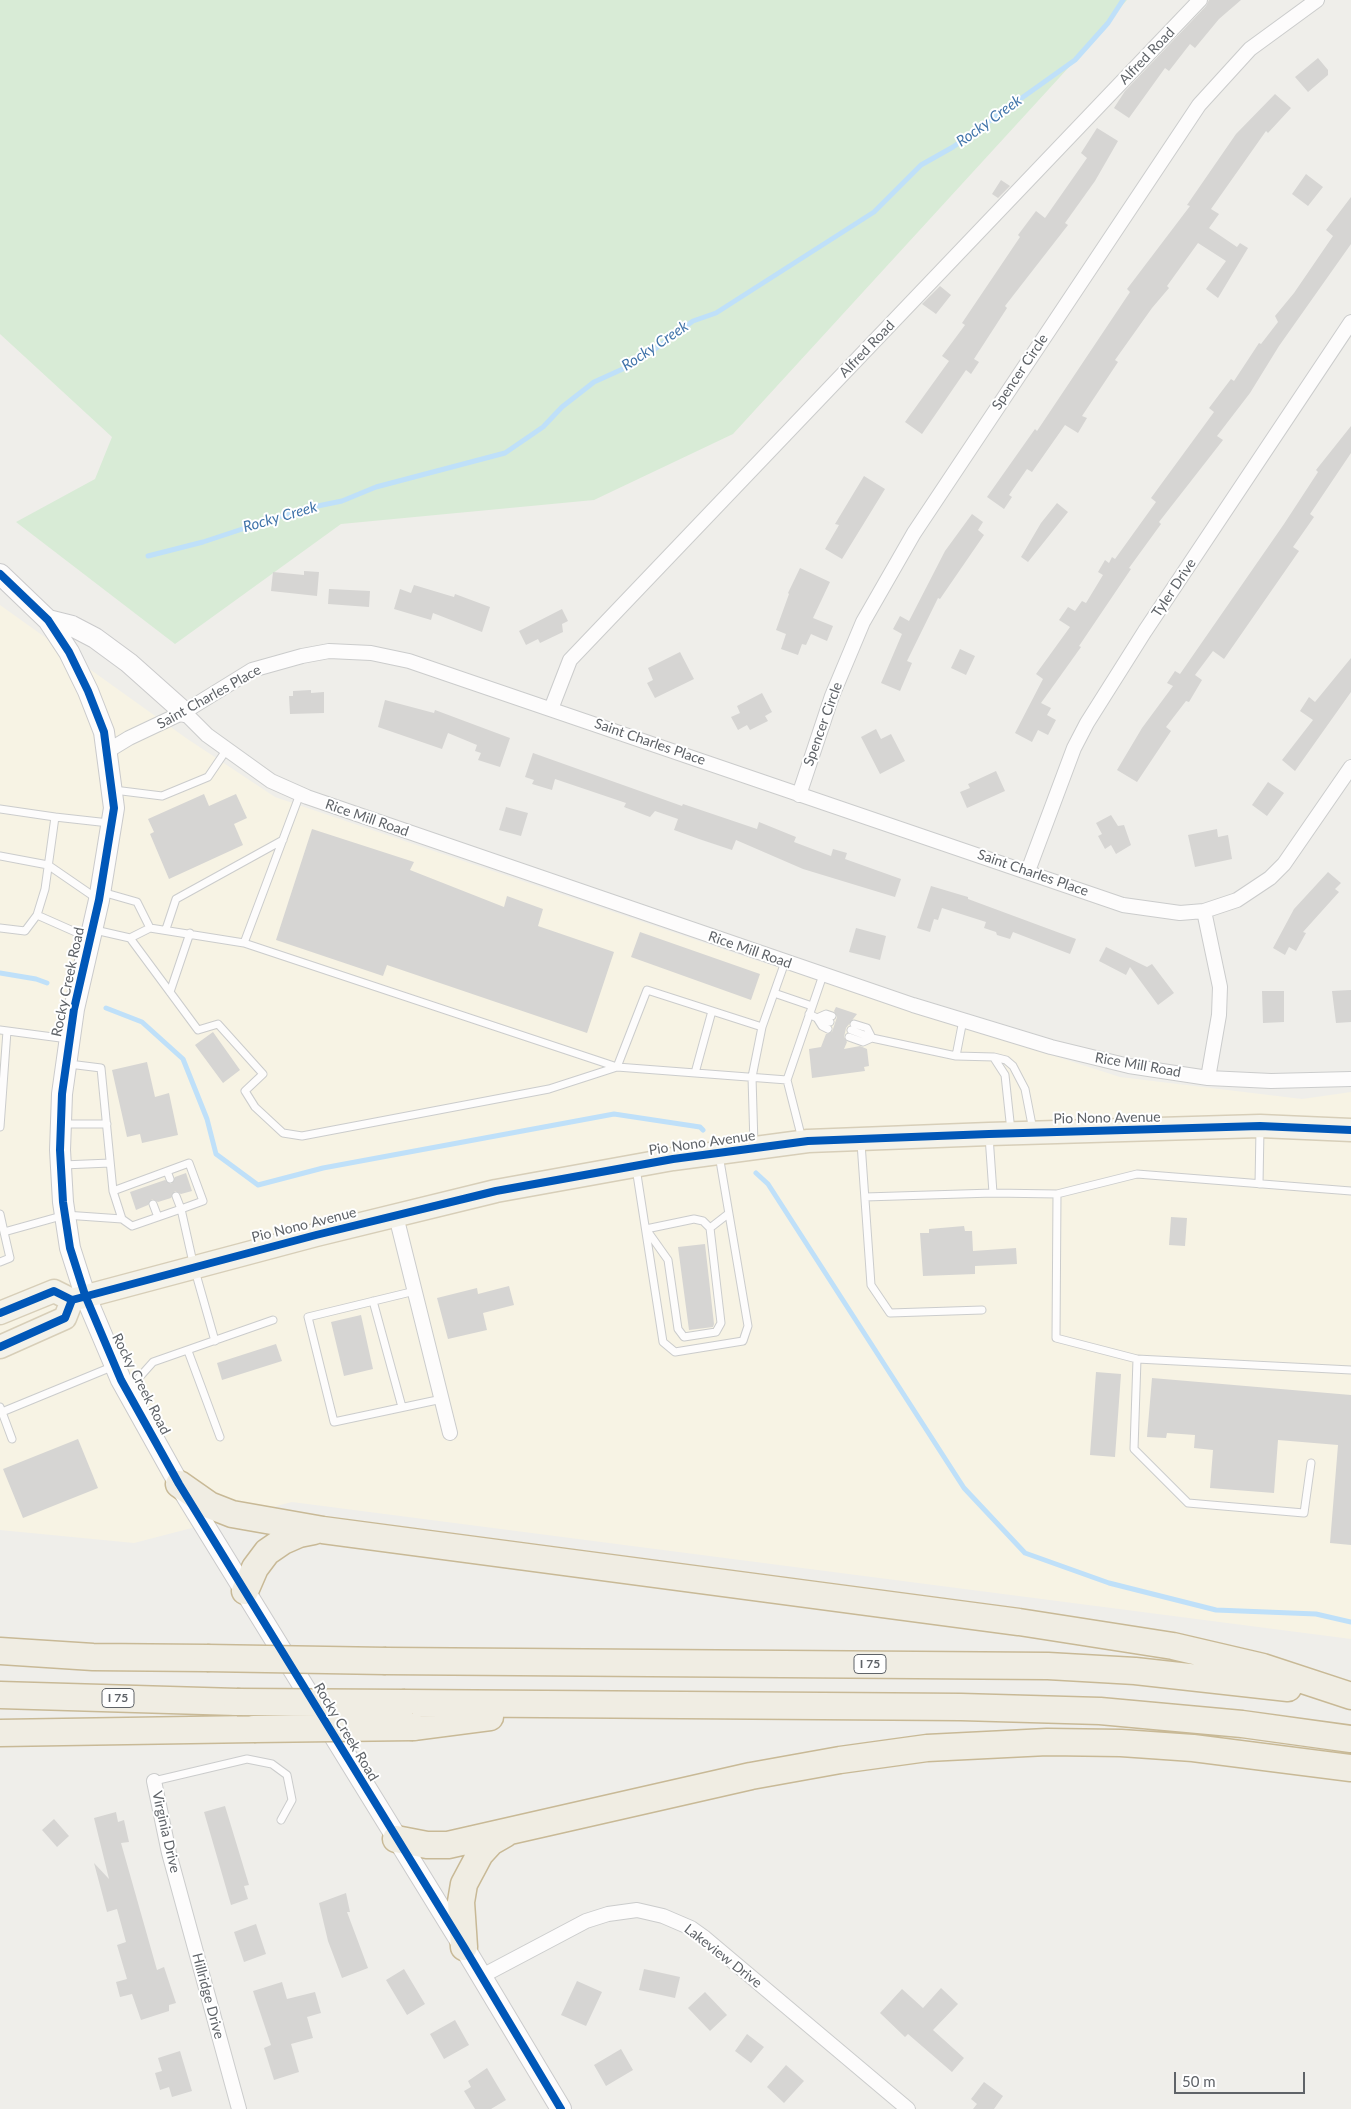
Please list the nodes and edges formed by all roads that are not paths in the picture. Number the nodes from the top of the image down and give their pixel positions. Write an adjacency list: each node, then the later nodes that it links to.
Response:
1 (1200, 0): 6 (street, Alfred Road)
2 (1317, 0): 13 (street, Spencer Circle)
3 (1351, 322): 20 (street, Tyler Drive)
4 (0, 574): 5 (street, Rocky Creek Road)
5 (48, 620): 7 (street); 9 (street, Rocky Creek Road)
6 (551, 709): 7 (street, Saint Charles Place); 13 (street, Saint Charles Place)
7 (184, 712): 8 (street, Rice Mill Road); 9 (street, Saint Charles Place)
8 (227, 749): 11 (lane); 12 (street, Rice Mill Road)
9 (106, 752): 11 (street, Rocky Creek Road)
10 (1351, 767): 22 (street, Saint Charles Place)
11 (111, 790): 16 (street, Rocky Creek Road)
12 (300, 794): 17 (lane); 31 (street, Rice Mill Road)
13 (799, 794): 20 (street, Saint Charles Place)
14 (0, 809): 15 (lane)
15 (55, 817): 16 (lane); 19 (lane)
16 (113, 823): 21 (street, Rocky Creek Road)
17 (283, 840): 26 (lane); 30 (lane)
18 (0, 856): 19 (lane)
19 (48, 866): 21 (lane); 23 (lane)
20 (1028, 871): 22 (street, Saint Charles Place)
21 (100, 896): 25 (lane); 28 (street, Rocky Creek Road)
22 (1204, 911): 50 (street)
23 (37, 915): 24 (lane); 28 (lane)
24 (0, 928)
25 (150, 928): 26 (lane); 29 (lane)
26 (166, 928): 27 (lane)
27 (190, 933): 30 (lane); 33 (lane)
28 (91, 934): 29 (lane); 43 (street, Rocky Creek Road)
29 (130, 938): 33 (lane)
30 (244, 943): 47 (lane)
31 (785, 962): 32 (street, Rice Mill Road); 34 (lane)
32 (823, 975): 35 (lane); 38 (street, Rice Mill Road)
33 (170, 992): 47 (lane)
34 (774, 993): 35 (lane); 40 (lane)
35 (812, 1006): 37 (lane)
36 (712, 1011): 40 (lane); 47 (lane); 48 (lane)
37 (809, 1014): 39 (lane); 52 (lane)
38 (963, 1020): 44 (lane); 50 (street, Rice Mill Road)
39 (830, 1022)
40 (762, 1027): 49 (lane)
41 (3, 1031): 43 (lane); 56 (lane)
42 (872, 1038): 42 (lane); 44 (lane)
43 (68, 1039): 46 (street, Rocky Creek Road)
44 (956, 1056): 45 (lane)
45 (994, 1057): 58 (lane); 58 (lane)
46 (65, 1063): 53 (street, Rocky Creek Road); 54 (lane)
47 (617, 1067): 48 (lane)
48 (695, 1073): 49 (lane)
49 (752, 1077): 52 (lane); 62 (lane)
50 (1208, 1078): 51 (street, Rice Mill Road)
51 (1351, 1079)
52 (787, 1080): 61 (lane)
53 (61, 1124): 54 (lane); 66 (street, Rocky Creek Road)
54 (107, 1124): 64 (lane)
55 (1260, 1126): 57 (main road, Pio Nono Avenue); 58 (main road, Pio Nono Avenue); 69 (lane)
56 (0, 1127)
57 (1351, 1130)
58 (1022, 1133): 59 (main road, Pio Nono Avenue)
59 (989, 1134): 60 (main road, Pio Nono Avenue); 71 (lane)
60 (861, 1140): 61 (main road, Pio Nono Avenue); 75 (lane)
61 (803, 1142): 62 (main road, Pio Nono Avenue)
62 (755, 1148): 63 (main road, Pio Nono Avenue)
63 (719, 1153): 65 (main road, Pio Nono Avenue); 79 (lane)
64 (110, 1162): 66 (lane); 70 (lane)
65 (636, 1165): 81 (main road, Pio Nono Avenue); 85 (lane)
66 (61, 1166): 80 (street, Rocky Creek Road)
67 (167, 1171): 68 (lane); 70 (lane); 77 (lane)
68 (170, 1178)
69 (1259, 1184): 72 (lane); 73 (lane)
70 (113, 1191): 83 (lane)
71 (993, 1192): 73 (lane); 75 (lane)
72 (1351, 1192)
73 (1057, 1194): 98 (lane)
74 (176, 1196): 77 (lane)
75 (865, 1197): 92 (lane)
76 (153, 1204): 82 (lane)
77 (181, 1209): 82 (lane); 88 (lane)
78 (0, 1214): 86 (lane)
79 (728, 1214): 84 (lane); 85 (lane)
80 (65, 1215): 83 (lane); 86 (lane); 90 (street, Rocky Creek Road)
81 (396, 1216): 88 (main road, Pio Nono Avenue); 89 (street)
82 (158, 1218): 83 (lane)
83 (122, 1219)
84 (710, 1228): 85 (lane); 85 (lane)
85 (646, 1229)
86 (4, 1232): 87 (lane)
87 (0, 1262)
88 (194, 1267): 90 (main road, Pio Nono Avenue); 95 (lane)
89 (415, 1291): 91 (lane); 102 (street)
90 (79, 1298): 93 (main road); 96 (main road); 99 (street, Rocky Creek Road)
91 (373, 1301): 103 (lane); 103 (lane)
92 (982, 1310)
93 (0, 1313)
94 (273, 1320): 95 (lane)
95 (215, 1341): 97 (lane)
96 (0, 1347)
97 (188, 1351): 101 (lane); 106 (lane)
98 (1136, 1359): 100 (lane); 108 (lane)
99 (115, 1366): 101 (street, Rocky Creek Road); 104 (lane)
100 (1351, 1370)
101 (127, 1391): 109 (street, Rocky Creek Road)
102 (442, 1399): 103 (lane); 105 (street)
103 (402, 1407)
104 (1, 1409): 107 (lane)
105 (450, 1433)
106 (220, 1438)
107 (12, 1439)
108 (1311, 1463)
109 (179, 1484): 110 (highway); 111 (street, Rocky Creek Road)
110 (323, 1530): 111 (highway); 114 (highway)
111 (245, 1591): 122 (street, Rocky Creek Road)
112 (0, 1651): 114 (highway, I 75, bridge)
113 (0, 1695): 115 (highway, I 75, bridge)
114 (1351, 1696)
115 (409, 1715): 116 (highway, bridge); 117 (highway, I 75)
116 (0, 1733)
117 (1351, 1739)
118 (1351, 1768): 121 (highway)
119 (154, 1781): 120 (lane); 123 (street, Virginia Drive)
120 (281, 1820)
121 (508, 1832): 122 (highway); 124 (highway)
122 (396, 1838): 124 (street, Rocky Creek Road)
123 (178, 1883): 126 (street, Hillridge Drive)
124 (464, 1947): 125 (street, Rocky Creek Road)
125 (482, 1976): 127 (street, Rocky Creek Road); 128 (street, Lakeview Drive)
126 (239, 2109)
127 (561, 2109)
128 (908, 2109)

